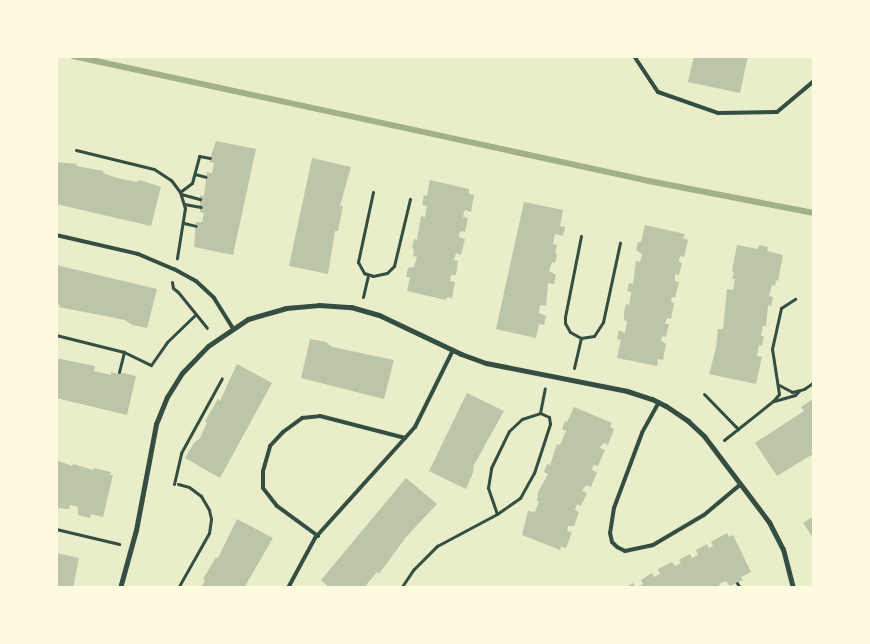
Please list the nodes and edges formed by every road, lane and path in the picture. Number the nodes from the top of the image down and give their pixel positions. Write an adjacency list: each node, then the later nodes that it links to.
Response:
1 (634, 56): 2 (lane)
2 (814, 81)
3 (76, 150): 8 (path)
4 (210, 158): 5 (path)
5 (195, 174): 6 (path); 8 (path)
6 (206, 177)
7 (373, 192): 19 (path)
8 (180, 193): 9 (path); 11 (path)
9 (200, 199)
10 (410, 199): 19 (path)
11 (184, 204): 12 (path); 13 (path)
12 (200, 207)
13 (184, 223): 14 (path); 18 (path)
14 (196, 226)
15 (56, 235): 24 (lane)
16 (581, 236): 27 (path)
17 (620, 243): 27 (path)
18 (177, 258)
19 (368, 274): 21 (path)
20 (173, 279): 23 (path)
21 (363, 297)
22 (795, 299): 34 (path)
23 (196, 314): 25 (path); 29 (path)
24 (232, 327): 28 (street); 50 (street)
25 (207, 328)
26 (56, 335): 29 (path)
27 (581, 338): 30 (path)
28 (453, 350): 39 (street); 42 (lane)
29 (124, 352): 31 (path)
30 (574, 368)
31 (120, 372)
32 (222, 378): 51 (path)
33 (814, 382): 36 (path)
34 (777, 383): 36 (path); 38 (path)
35 (545, 388): 40 (path)
36 (798, 391): 38 (path)
37 (704, 394): 41 (path)
38 (773, 401): 41 (path)
39 (658, 402): 44 (street); 44 (lane)
40 (540, 413): 45 (path); 45 (path)
41 (738, 428): 43 (path)
42 (405, 438): 47 (lane); 47 (lane)
43 (724, 440)
44 (742, 484): 55 (street)
45 (496, 514): 53 (path)
46 (56, 529): 48 (path)
47 (318, 536): 52 (lane)
48 (122, 545)
49 (737, 582): 54 (path)
50 (120, 588)
51 (178, 588)
52 (288, 588)
53 (402, 588)
54 (740, 588)
55 (793, 588)

